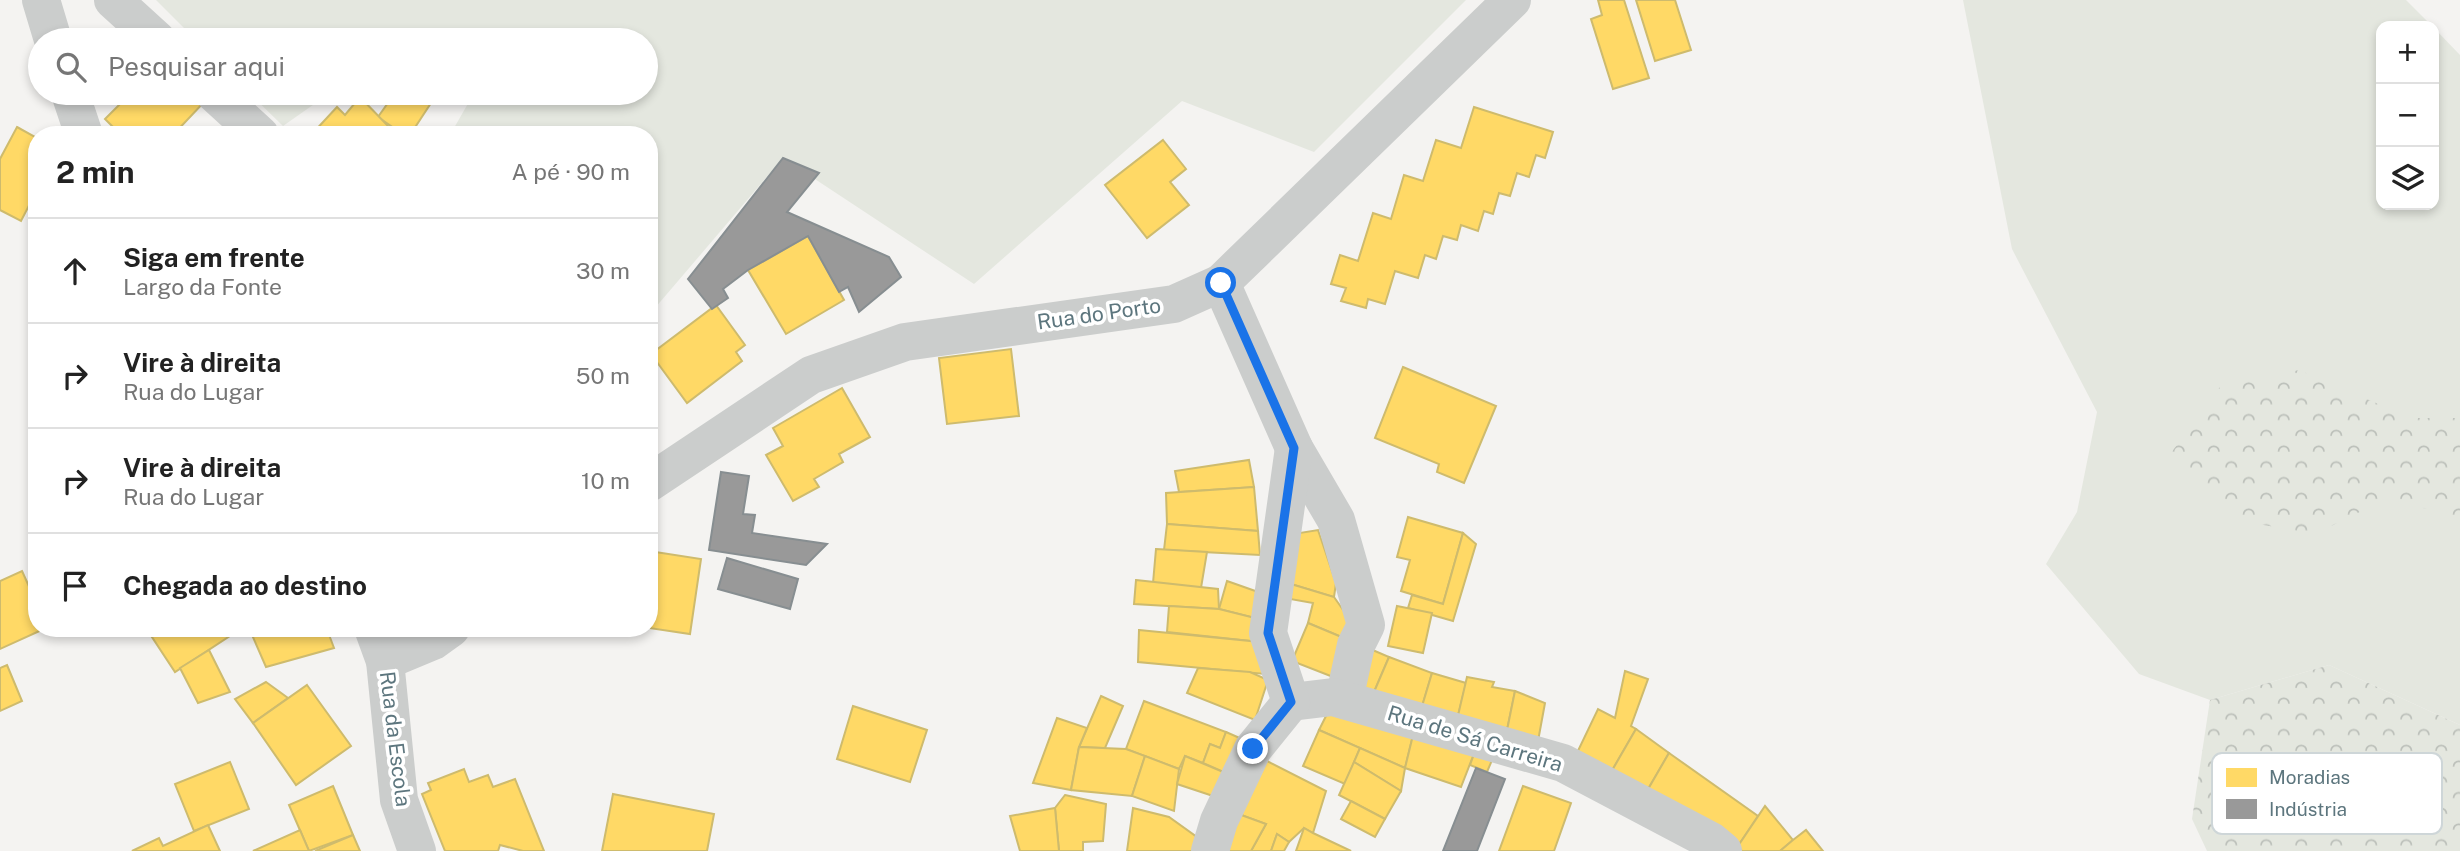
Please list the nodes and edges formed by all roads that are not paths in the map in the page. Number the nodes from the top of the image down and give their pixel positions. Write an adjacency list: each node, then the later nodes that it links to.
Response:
1 (41, 0): 4 (street)
2 (113, 0): 5 (street)
3 (1512, 0): 10 (street, Rua do Porto)
4 (49, 28)
5 (144, 28)
6 (74, 105): 8 (street)
7 (227, 105): 9 (street)
8 (81, 126)
9 (250, 126)
10 (1221, 283): 11 (street); 12 (street, Rua do Porto)
11 (1294, 448): 15 (street); 16 (street)
12 (658, 477)
13 (439, 637): 14 (street)
14 (379, 644): 17 (street, Rua da Escola)
15 (1344, 700): 16 (street, Rua de Sá Carreira); 19 (street, Rua de Sá Carreira)
16 (1291, 702): 18 (street)
17 (417, 851)
18 (1210, 851)
19 (1723, 851)

